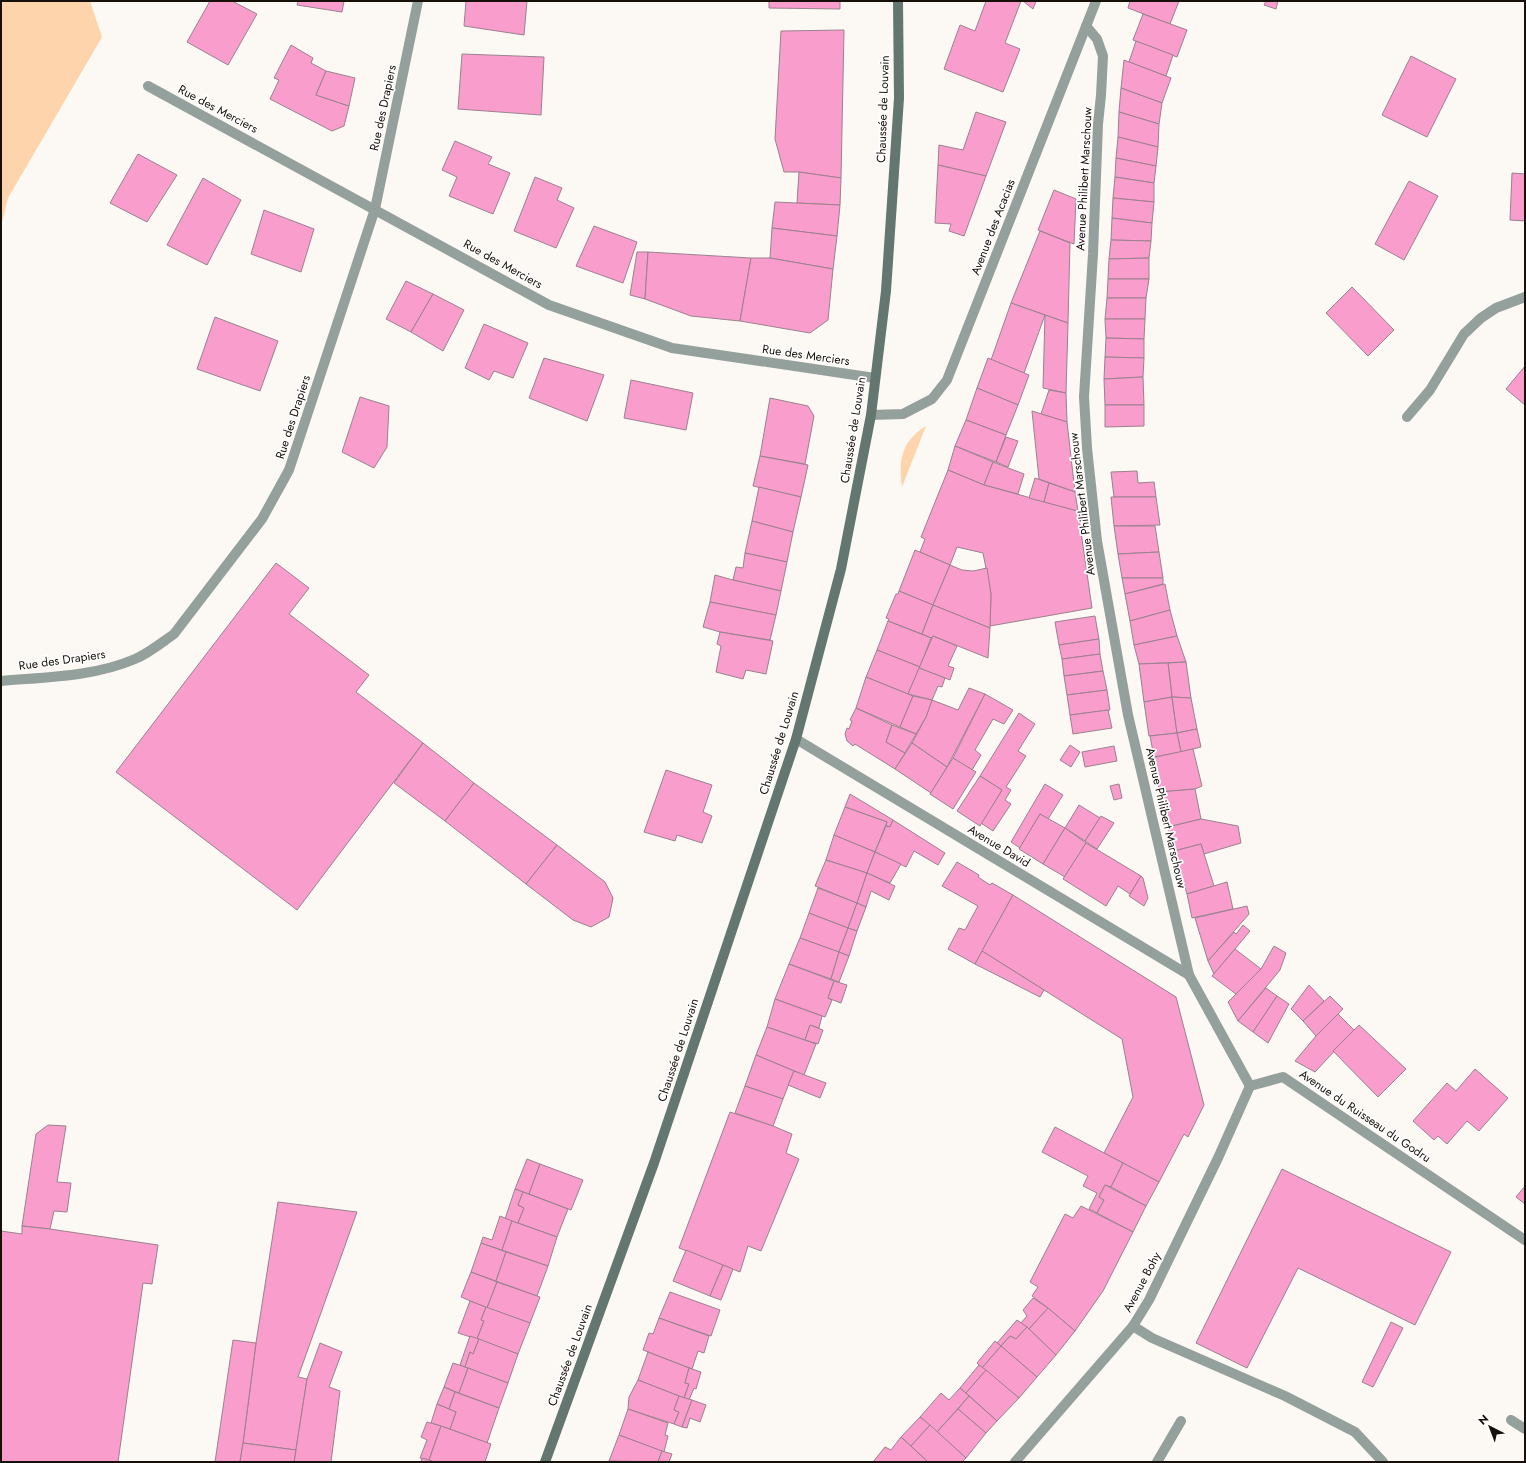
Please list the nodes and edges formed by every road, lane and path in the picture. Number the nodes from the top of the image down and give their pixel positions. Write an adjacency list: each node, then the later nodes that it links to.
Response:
1 (418, 1): 6 (street, Rue des Drapiers)
2 (898, 1): 8 (main road, Chaussée de Louvain)
3 (1096, 1): 4 (street, Avenue des Acacias)
4 (1086, 26): 9 (street, Avenue des Acacias); 13 (street, Avenue Philibert Marschouw)
5 (148, 86): 6 (street, Rue des Merciers)
6 (375, 209): 8 (street, Rue des Merciers); 11 (street, Rue des Drapiers)
7 (1525, 297): 10 (street)
8 (875, 378): 9 (main road, Chaussée de Louvain)
9 (871, 415): 12 (main road, Chaussée de Louvain)
10 (1406, 417)
11 (1, 681)
12 (796, 739): 13 (street, Avenue David); 20 (main road, Chaussée de Louvain)
13 (1189, 975): 14 (street)
14 (1250, 1086): 15 (street, Avenue du Ruisseau du Godru); 16 (street, Avenue Bohy)
15 (1525, 1240)
16 (1133, 1326): 21 (street, Avenue Bohy); 23 (street)
17 (1511, 1420): 19 (street)
18 (1181, 1421): 22 (street)
19 (1525, 1429)
20 (546, 1462)
21 (1015, 1462)
22 (1157, 1462)
23 (1383, 1462)

